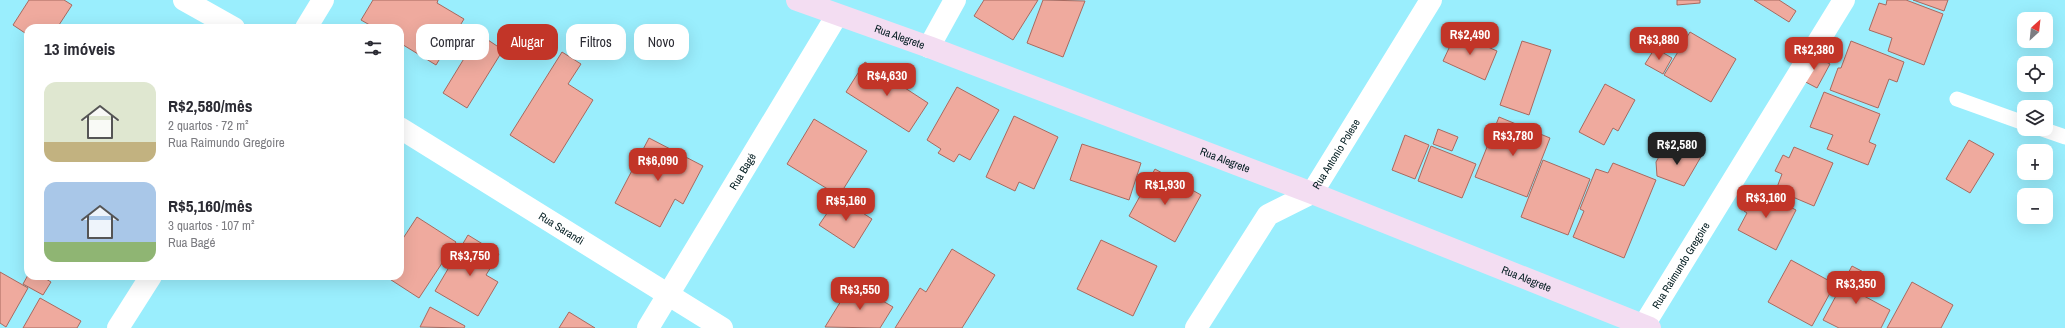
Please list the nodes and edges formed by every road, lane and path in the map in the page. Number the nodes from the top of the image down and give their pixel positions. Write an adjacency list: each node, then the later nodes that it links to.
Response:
1 (184, 0): 8 (street)
2 (324, 0): 9 (street)
3 (797, 0): 7 (street, Rua Alegrete)
4 (955, 0): 10 (street)
5 (1431, 0): 16 (street, Rua Antonio Polese)
6 (1844, 0): 19 (street, Rua Raimundo Gregoire)
7 (837, 15): 10 (street, Rua Alegrete); 18 (street, Rua Bagé)
8 (227, 24)
9 (309, 24)
10 (929, 47): 16 (street, Rua Alegrete)
11 (1957, 99): 12 (lane)
12 (2017, 120)
13 (404, 130): 18 (street, Rua Sarandi)
14 (2053, 133): 15 (lane)
15 (2065, 137)
16 (1312, 193): 19 (street, Rua Alegrete); 23 (street, Rua Antonio Polese)
17 (148, 280): 20 (street)
18 (669, 295): 21 (street, Rua Bagé); 22 (street, Rua Sarandi)
19 (1647, 327)
20 (118, 328)
21 (648, 328)
22 (722, 328)
23 (1196, 328)

